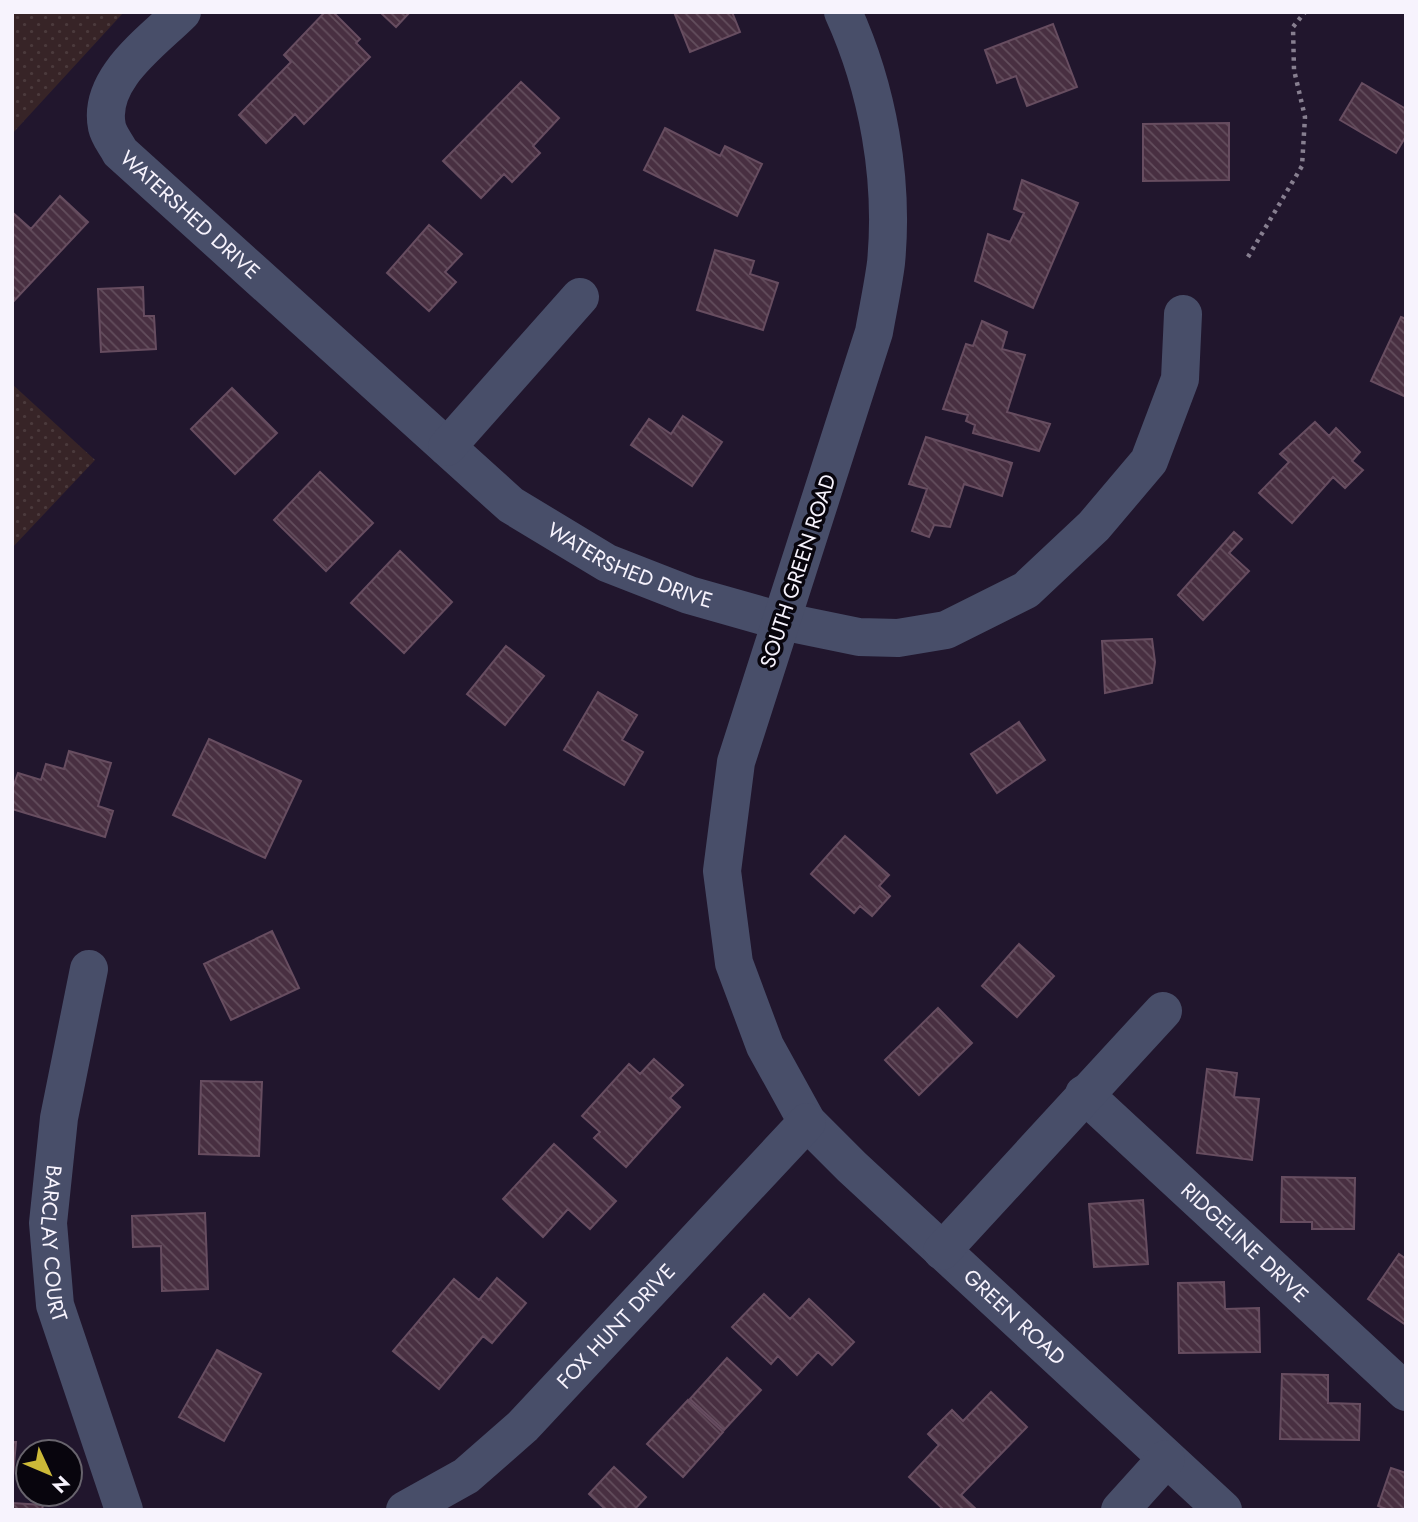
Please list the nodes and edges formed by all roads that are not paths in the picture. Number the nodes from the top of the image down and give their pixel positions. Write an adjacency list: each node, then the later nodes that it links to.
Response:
1 (182, 12): 5 (street, WATERSHED DRIVE)
2 (844, 12): 6 (street, SOUTH GREEN ROAD)
3 (580, 297): 5 (street)
4 (1183, 314): 6 (street, WATERSHED DRIVE)
5 (447, 447): 6 (street, WATERSHED DRIVE)
6 (781, 621): 10 (street, SOUTH GREEN ROAD)
7 (89, 970): 14 (street, BARCLAY COURT)
8 (1163, 1010): 9 (street)
9 (1084, 1094): 11 (street); 12 (street, RIDGELINE DRIVE)
10 (807, 1122): 11 (street, GREEN ROAD); 15 (street, FOX HUNT DRIVE)
11 (942, 1251): 13 (street, GREEN ROAD)
12 (1406, 1392)
13 (1166, 1459): 16 (street); 17 (street, GREEN ROAD)
14 (124, 1510)
15 (405, 1510)
16 (1120, 1510)
17 (1223, 1510)

